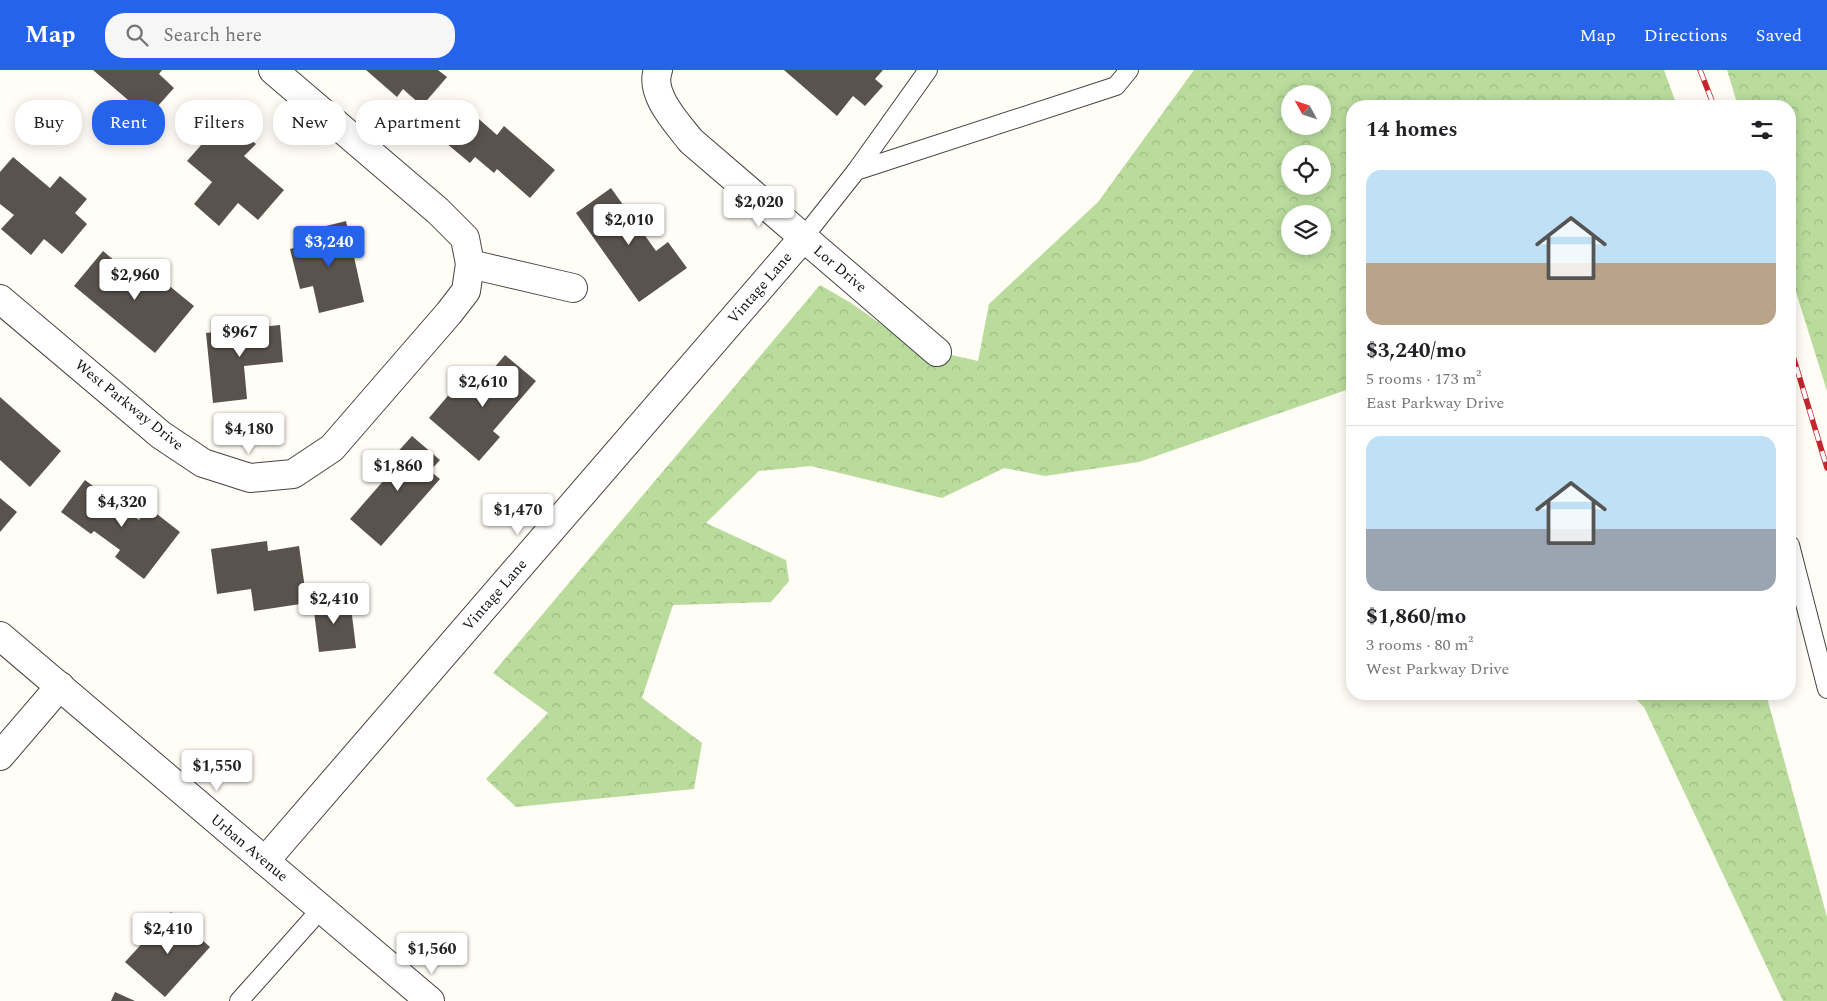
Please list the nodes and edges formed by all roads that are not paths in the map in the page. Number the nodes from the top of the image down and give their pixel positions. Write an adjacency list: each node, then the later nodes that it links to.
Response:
1 (273, 70): 7 (street)
2 (658, 70): 6 (street, Lor Drive)
3 (928, 70): 5 (lane)
4 (1130, 70): 5 (lane)
5 (856, 171): 6 (lane)
6 (804, 238): 10 (street, Lor Drive); 16 (street, Vintage Lane)
7 (470, 264): 8 (street); 9 (street, West Parkway Drive)
8 (573, 288)
9 (0, 299)
10 (937, 352)
11 (1796, 568): 14 (lane)
12 (0, 636): 13 (street, Urban Avenue)
13 (60, 686): 15 (street); 16 (street, Urban Avenue)
14 (1827, 689)
15 (0, 756)
16 (265, 862): 17 (street, Urban Avenue)
17 (321, 909): 18 (lane); 19 (street, Urban Avenue)
18 (239, 1001)
19 (430, 1001)

